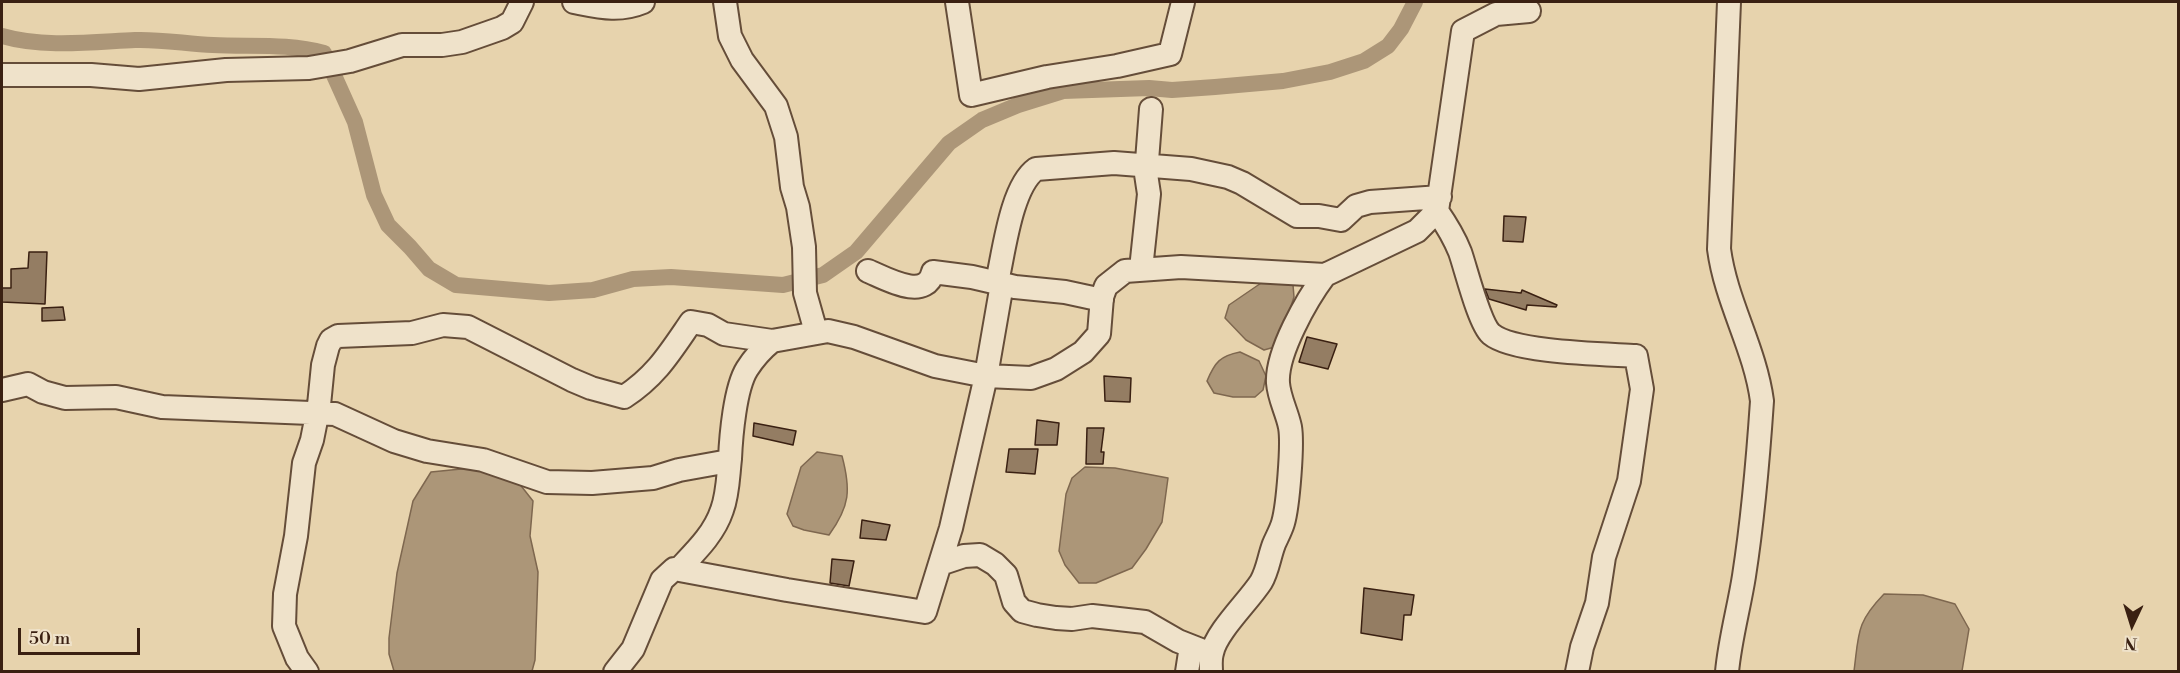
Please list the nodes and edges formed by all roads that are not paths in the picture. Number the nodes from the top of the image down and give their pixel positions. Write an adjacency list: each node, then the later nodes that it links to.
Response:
1 (522, 2): 9 (street)
2 (574, 2): 3 (street)
3 (644, 2)
4 (725, 2): 18 (street)
5 (957, 2): 6 (street)
6 (1183, 2)
7 (1729, 2): 31 (street)
8 (1529, 11): 12 (street)
9 (2, 75)
10 (1151, 109): 11 (street)
11 (1147, 167): 12 (street); 13 (street); 16 (street)
12 (1438, 204): 15 (street); 30 (street)
13 (1141, 269): 15 (street); 17 (street)
14 (868, 271): 16 (street)
15 (1325, 275): 26 (street)
16 (999, 283): 17 (street); 20 (street)
17 (1102, 300): 20 (street)
18 (816, 332): 19 (street); 20 (street)
19 (772, 341): 22 (street); 23 (street)
20 (986, 376): 24 (street)
21 (2, 390): 22 (street)
22 (316, 413): 23 (street); 27 (street)
23 (729, 461): 25 (street)
24 (940, 564): 25 (street); 26 (street)
25 (679, 569): 28 (street)
26 (1204, 657): 29 (street)
27 (307, 672)
28 (615, 672)
29 (1187, 672)
30 (1578, 672)
31 (1727, 672)

